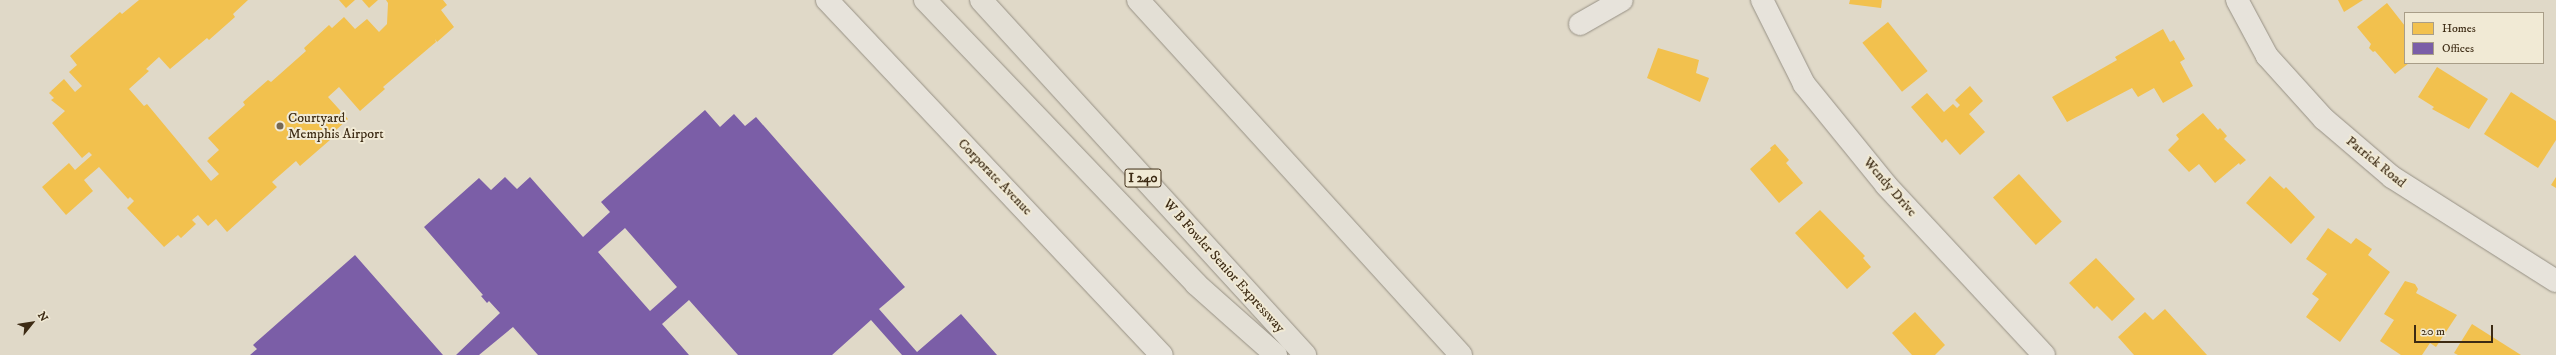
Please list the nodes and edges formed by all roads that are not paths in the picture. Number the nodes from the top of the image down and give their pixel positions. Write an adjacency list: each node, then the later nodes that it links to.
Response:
1 (827, 0): 10 (street, Corporate Avenue)
2 (925, 0): 11 (highway)
3 (981, 0): 12 (highway, W B Fowler Senior Expressway / I 240)
4 (1138, 0): 13 (highway)
5 (1622, 0): 8 (street)
6 (1762, 0): 14 (street, Wendy Drive)
7 (2237, 0): 9 (street, Patrick Road)
8 (1580, 24)
9 (2556, 282)
10 (1162, 355)
11 (1276, 355)
12 (1305, 355)
13 (1461, 355)
14 (2044, 355)

